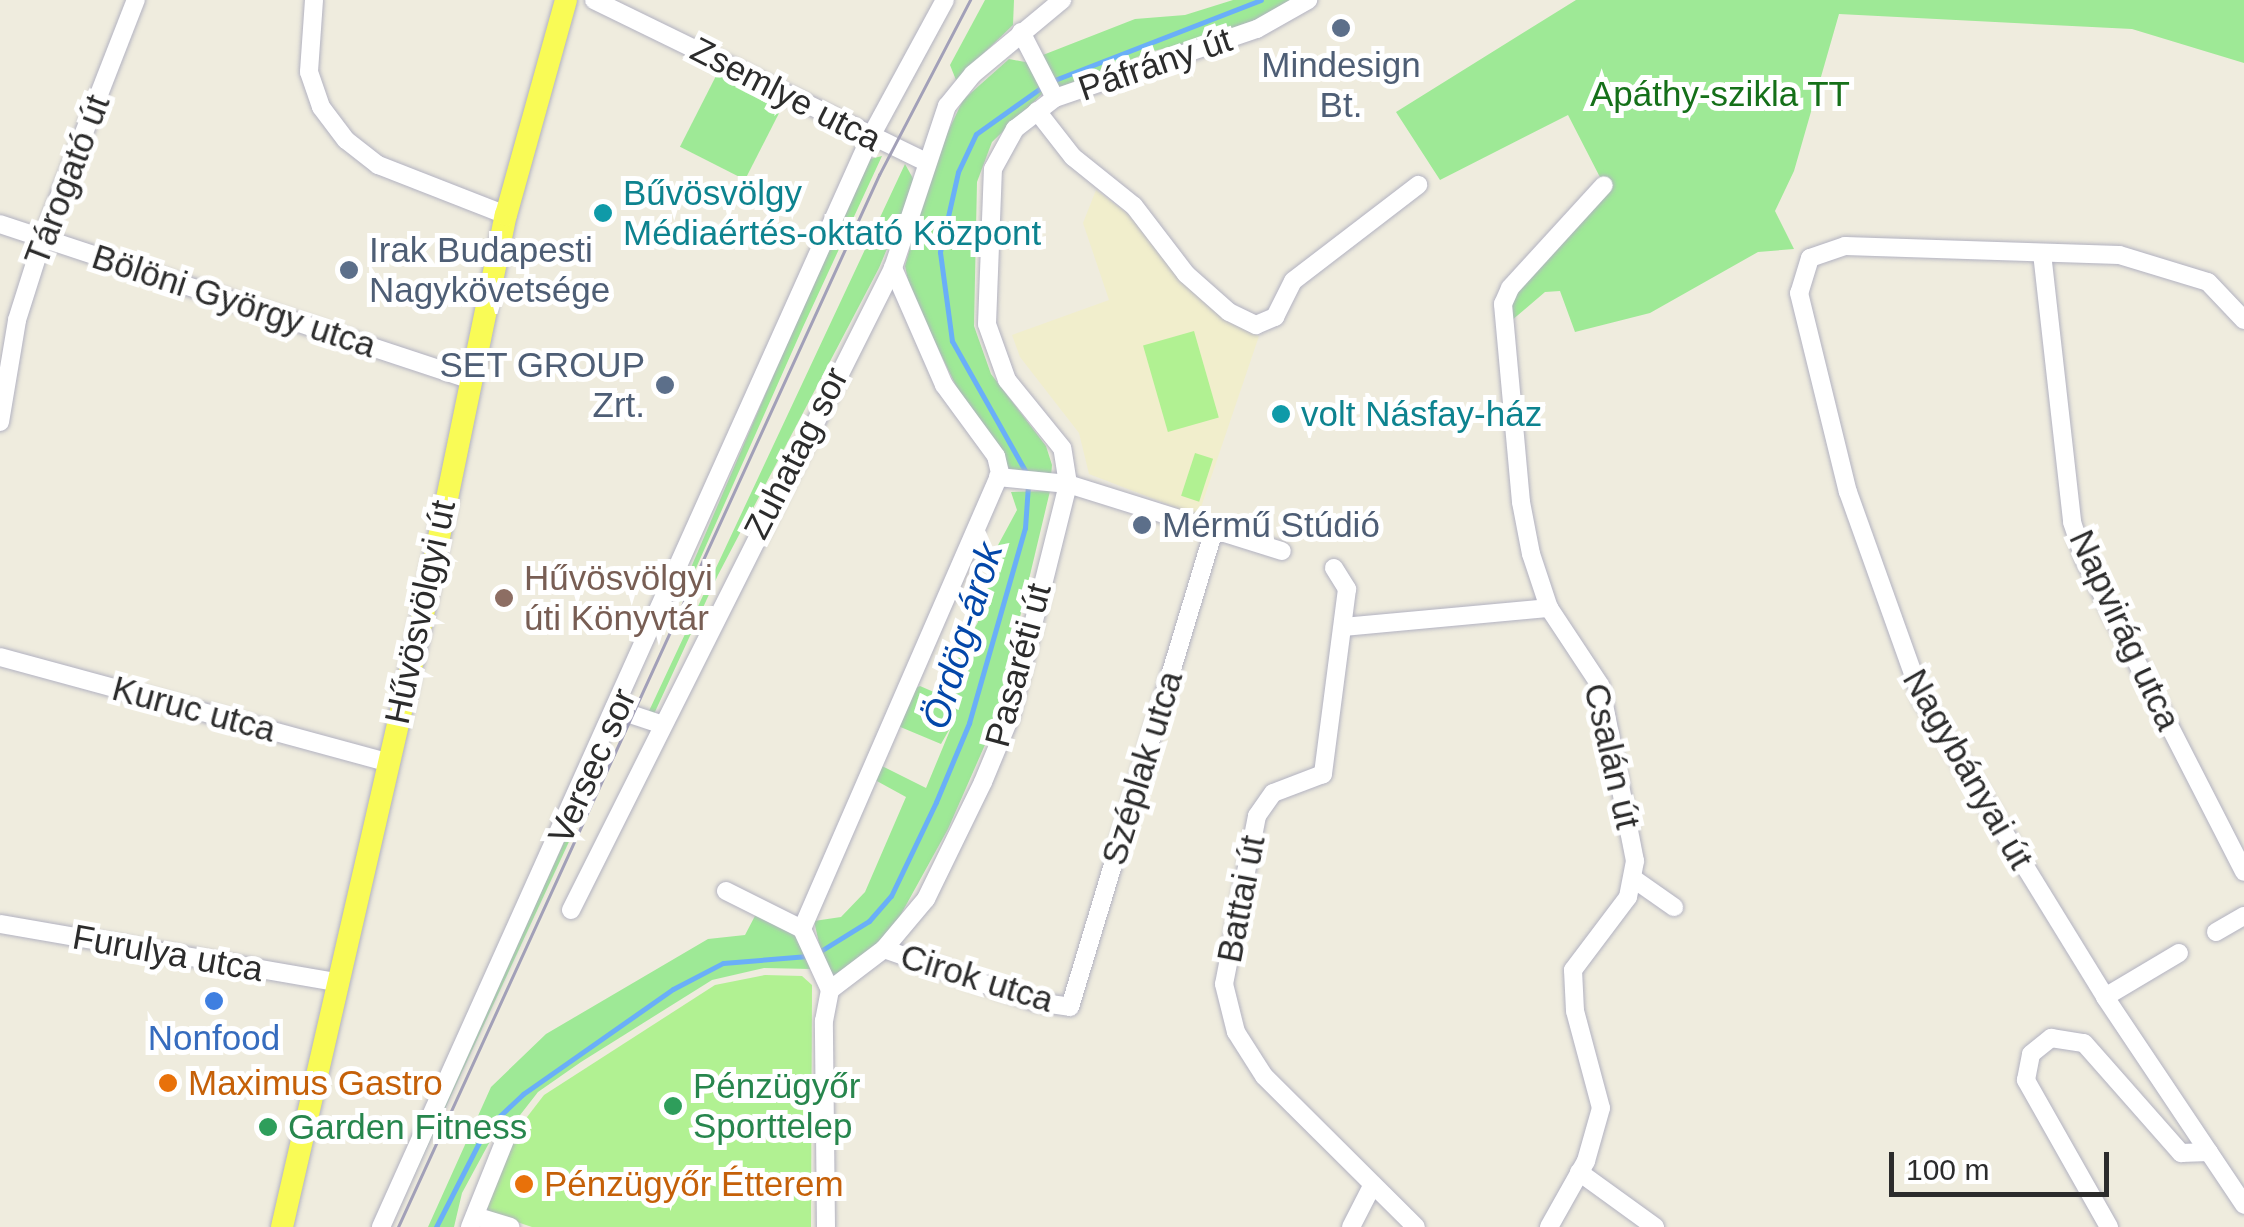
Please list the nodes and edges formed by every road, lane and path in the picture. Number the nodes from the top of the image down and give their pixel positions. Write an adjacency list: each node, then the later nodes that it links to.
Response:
1 (136, 0): 17 (street, Tárogató út)
2 (314, 0): 15 (street)
3 (566, 0): 15 (main road, Hűvösvölgyi út)
4 (594, 0): 11 (street, Zsemlye utca)
5 (945, 0): 11 (street, Versec sor)
6 (1062, 0): 8 (street, Zuhatag sor)
7 (1308, 0): 9 (street, Páfrány út)
8 (1021, 32): 9 (street); 12 (street, Zuhatag sor)
9 (1055, 98): 10 (street)
10 (1037, 111): 14 (street); 24 (street)
11 (870, 138): 12 (street, Zsemlye utca); 31 (street, Versec sor)
12 (924, 161): 19 (street, Zuhatag sor)
13 (1604, 184): 28 (street, Csalán út)
14 (1418, 185)
15 (506, 215): 21 (main road, Hűvösvölgyi út)
16 (0, 224): 17 (street, Bölöni György utca)
17 (43, 238): 21 (street, Bölöni György utca); 22 (street, Tárogató út)
18 (2042, 254): 20 (street, Nagybányai út); 34 (street, Napvirág utca); 47 (street, Nagybányai út)
19 (892, 268): 23 (street); 32 (street, Zuhatag sor)
20 (2244, 320)
21 (468, 379): 33 (main road, Hűvösvölgyi út)
22 (0, 422)
23 (1006, 478): 24 (street); 41 (street)
24 (1059, 483): 25 (street); 43 (street, Pasaréti út)
25 (1214, 529): 26 (street); 48 (street, Széplak utca)
26 (1282, 551)
27 (1334, 568): 29 (street)
28 (1549, 608): 29 (street); 35 (street, Csalán út)
29 (1344, 628): 52 (street, Battai út)
30 (0, 657): 33 (street, Kuruc utca)
31 (618, 710): 32 (street); 56 (street, Versec sor)
32 (660, 724): 38 (street, Zuhatag sor)
33 (388, 762): 45 (main road, Hűvösvölgyi út)
34 (2244, 872)
35 (1634, 879): 37 (street); 51 (street, Csalán út)
36 (726, 891): 41 (street)
37 (1674, 907)
38 (572, 910)
39 (2244, 916): 42 (street)
40 (0, 924): 45 (street, Furulya utca)
41 (803, 931): 46 (street)
42 (2216, 932)
43 (884, 949): 46 (street, Pasaréti út); 48 (street, Cirok utca)
44 (2179, 954): 47 (street)
45 (336, 982): 55 (main road, Hűvösvölgyi út)
46 (830, 990): 58 (street)
47 (2105, 997): 50 (street, Nagybányai út)
48 (1070, 1006)
49 (507, 1135): 54 (street)
50 (2208, 1152): 53 (street, Nagybányai út); 63 (street)
51 (1579, 1172): 61 (street, Csalán út); 62 (street)
52 (1372, 1186): 59 (street); 60 (street, Battai út)
53 (2244, 1205)
54 (472, 1221): 57 (street)
55 (282, 1227)
56 (382, 1227)
57 (510, 1227)
58 (826, 1227)
59 (1350, 1227)
60 (1416, 1227)
61 (1549, 1227)
62 (1655, 1227)
63 (2108, 1227)

